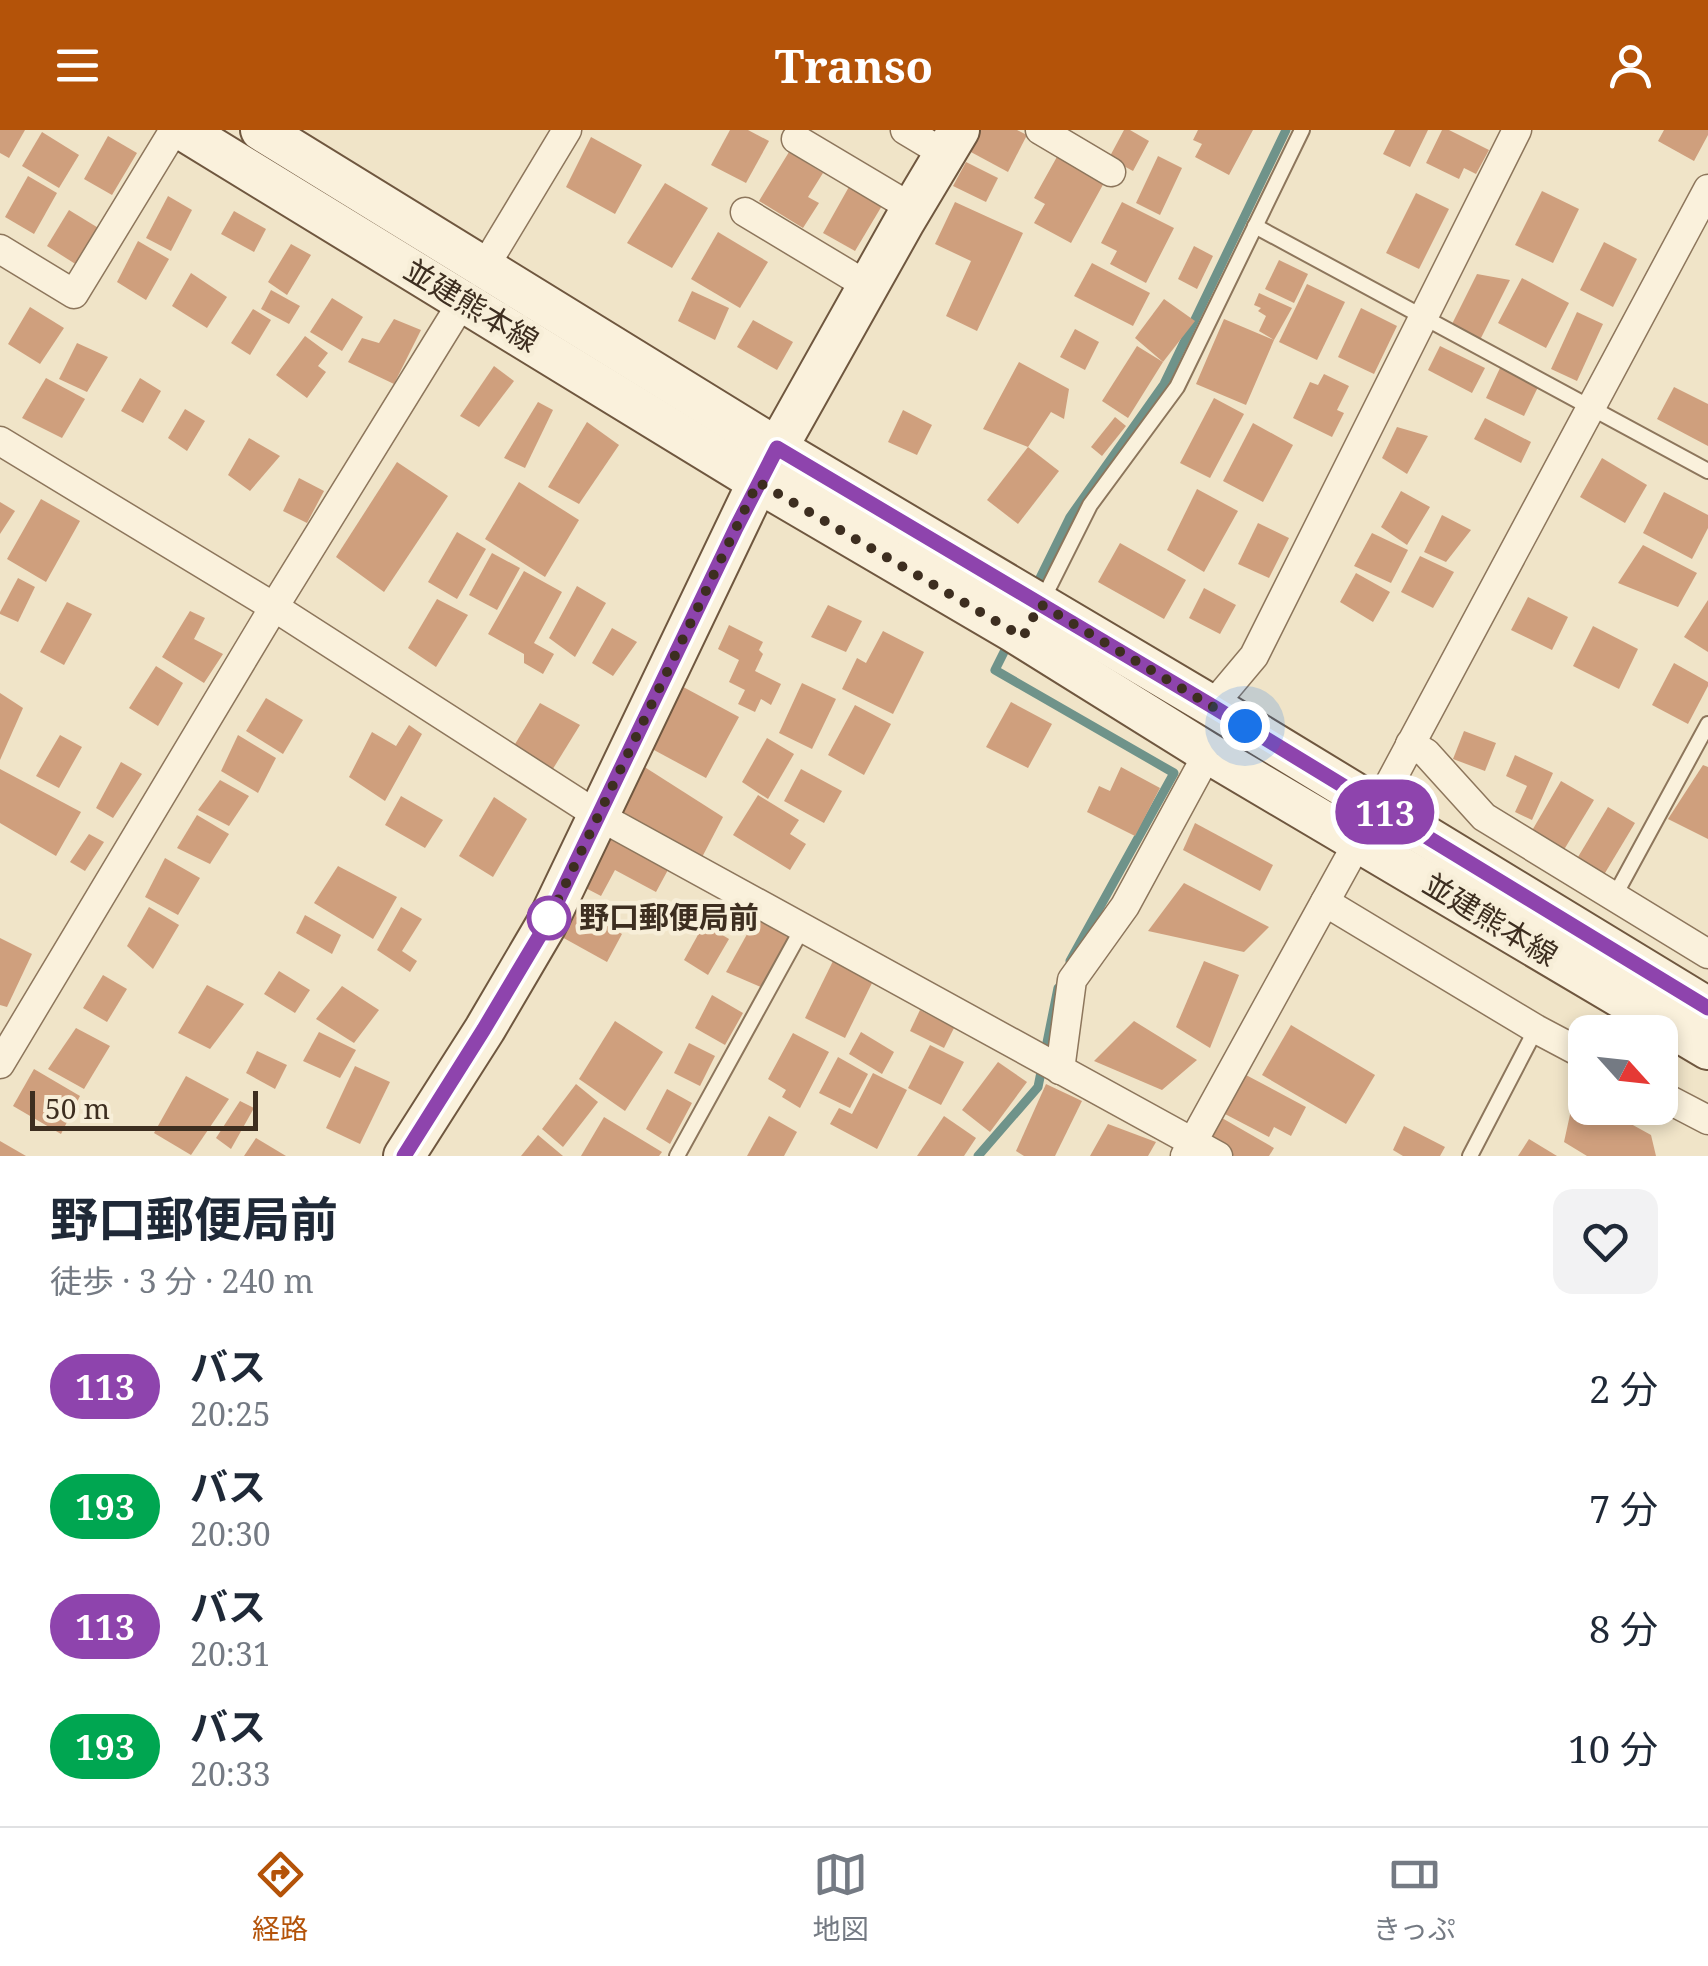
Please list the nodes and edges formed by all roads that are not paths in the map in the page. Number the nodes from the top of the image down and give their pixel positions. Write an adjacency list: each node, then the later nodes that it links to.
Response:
1 (174, 130): 16 (street)
2 (183, 130): 19 (main road, 並建熊本線)
3 (261, 130): 17 (main road, 並建熊本線)
4 (567, 130): 17 (street)
5 (905, 130): 10 (street)
6 (1040, 130): 11 (street)
7 (1302, 130): 15 (lane)
8 (1517, 130): 20 (street)
9 (796, 139): 13 (street)
10 (952, 142): 13 (main road)
11 (1111, 172)
12 (1708, 189): 21 (street)
13 (912, 208): 18 (main road)
14 (745, 212): 18 (street)
15 (1255, 226): 20 (lane); 26 (lane)
16 (0, 250)
17 (485, 266): 23 (main road, 並建熊本線)
18 (868, 286): 23 (main road)
19 (463, 301): 23 (main road, 並建熊本線); 25 (street)
20 (1424, 317): 21 (lane); 27 (street)
21 (1590, 408): 24 (lane); 29 (street)
22 (0, 442): 25 (street)
23 (767, 465): 26 (main road, 並建熊本線); 31 (main road)
24 (1708, 471)
25 (274, 607): 31 (street); 41 (street)
26 (1032, 621): 27 (main road, 並建熊本線); 30 (main road, 並建熊本線)
27 (1212, 706): 32 (main road, 並建熊本線)
28 (1708, 724): 33 (lane)
29 (1410, 744): 32 (street); 33 (street)
30 (1208, 753): 32 (main road, 並建熊本線); 42 (street)
31 (599, 816): 35 (street); 46 (main road)
32 (1367, 824): 34 (street); 37 (main road, 並建熊本線); 40 (main road, 並建熊本線)
33 (1614, 896): 36 (street)
34 (1325, 902): 38 (street); 45 (street)
35 (802, 929): 42 (street); 47 (lane)
36 (1708, 954)
37 (1708, 1008)
38 (1536, 1029): 39 (street); 49 (lane)
39 (1568, 1046)
40 (1708, 1049)
41 (0, 1064)
42 (1060, 1070): 45 (street)
43 (1678, 1104): 44 (street)
44 (1708, 1120)
45 (1189, 1149): 48 (street)
46 (404, 1156)
47 (677, 1156)
48 (1218, 1156)
49 (1470, 1156)

